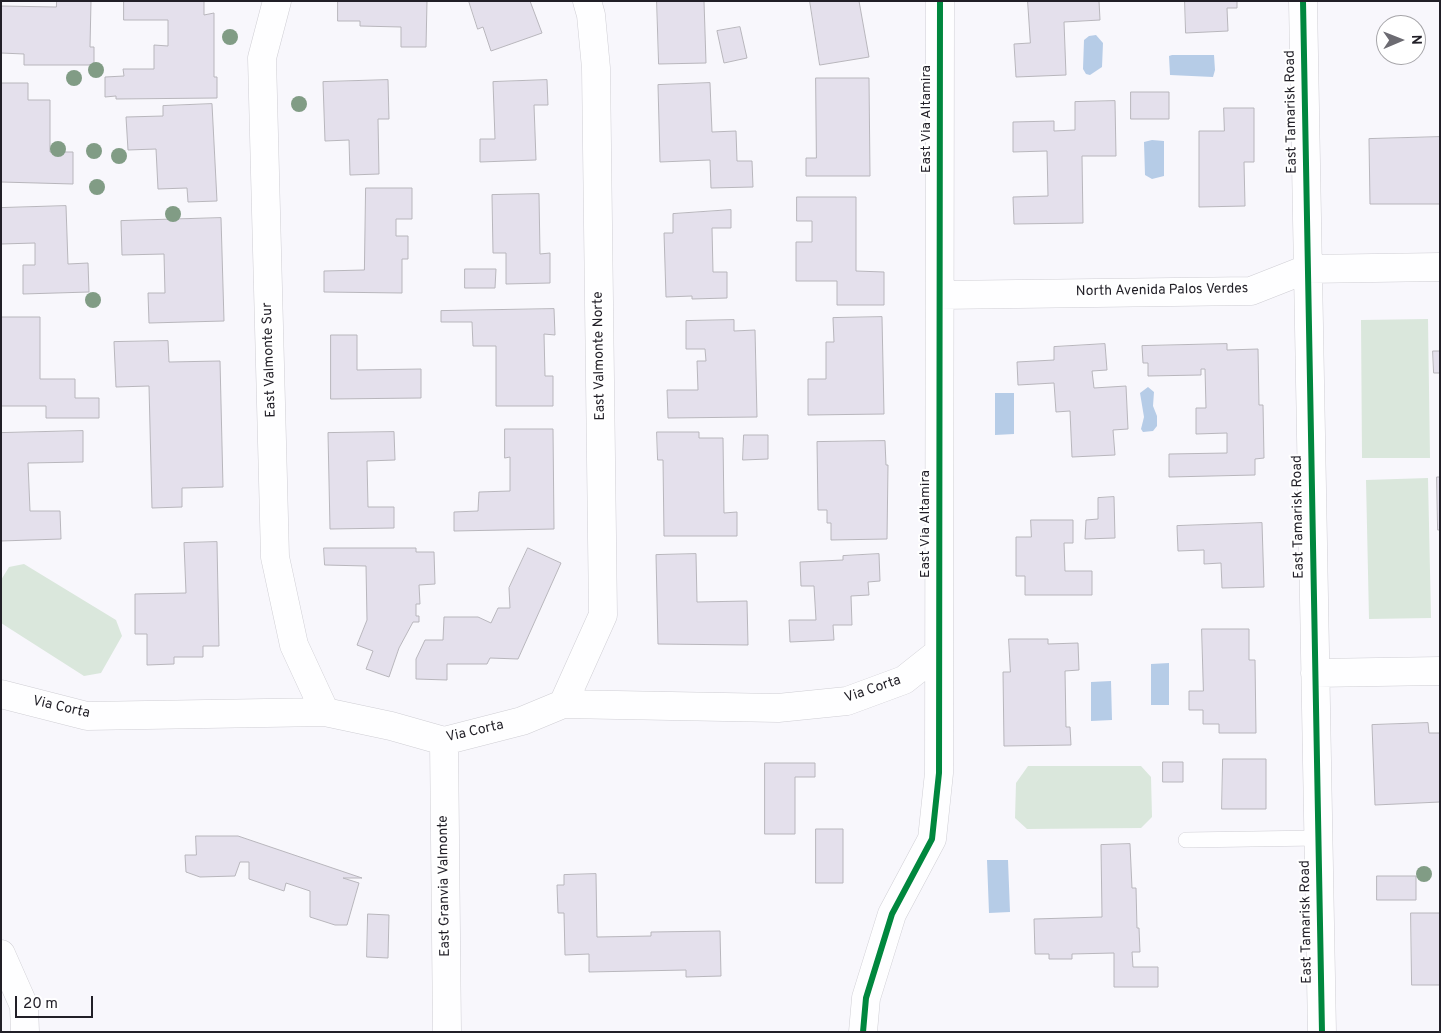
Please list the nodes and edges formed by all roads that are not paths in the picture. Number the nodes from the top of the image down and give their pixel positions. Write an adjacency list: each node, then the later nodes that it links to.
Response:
1 (277, 1): 13 (street, East Valmonte Sur)
2 (587, 1): 12 (street, East Valmonte Norte)
3 (940, 1): 7 (street, East Via Altamira)
4 (1302, 1): 6 (street, East Tamarisk Road)
5 (1440, 267): 6 (street, North Avenida Palos Verdes)
6 (1307, 269): 7 (street, North Avenida Palos Verdes); 10 (street, East Tamarisk Road)
7 (940, 296): 8 (street, East Via Altamira)
8 (938, 653): 12 (street, Via Corta); 20 (street, East Via Altamira)
9 (1440, 671): 10 (street)
10 (1315, 673): 15 (street, East Tamarisk Road)
11 (1, 694): 13 (street, Via Corta)
12 (564, 704): 14 (street, Via Corta)
13 (326, 712): 14 (street, Via Corta)
14 (444, 741): 19 (street, East Granvia Valmonte)
15 (1318, 838): 16 (lane); 21 (street, East Tamarisk Road)
16 (1186, 840)
17 (1, 954): 18 (street)
18 (24, 1032)
19 (447, 1032)
20 (863, 1032)
21 (1322, 1032)

